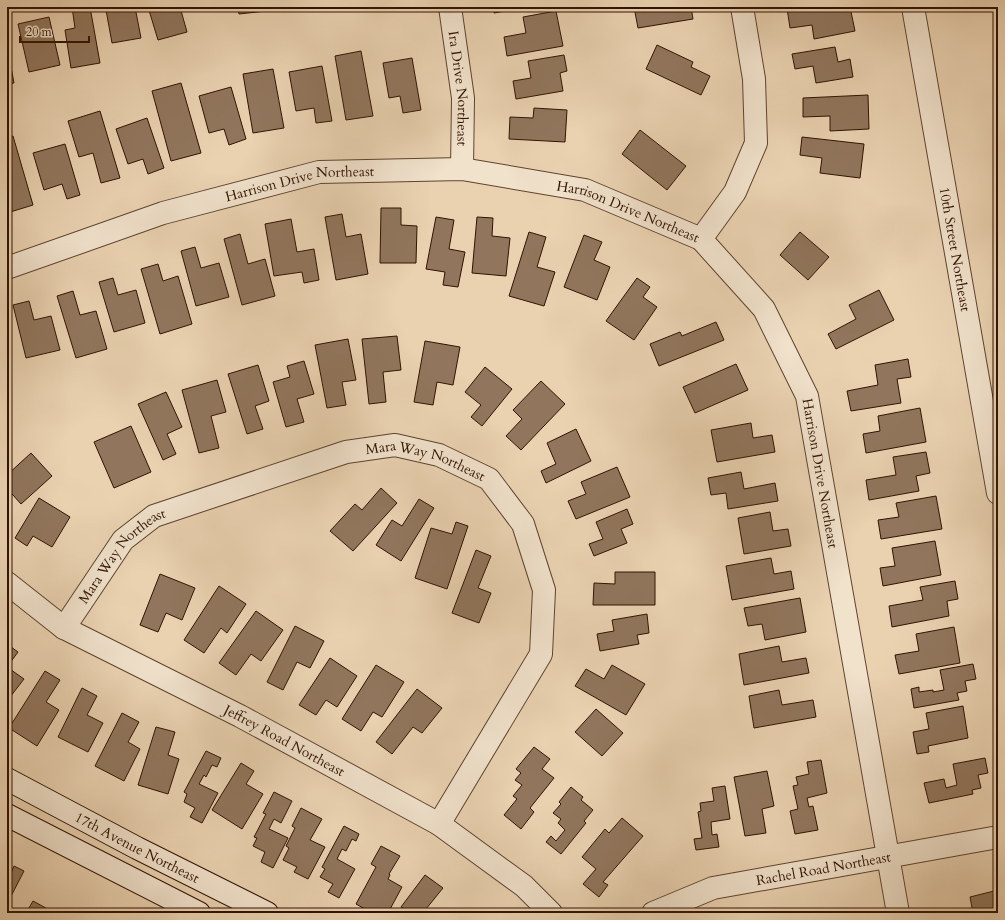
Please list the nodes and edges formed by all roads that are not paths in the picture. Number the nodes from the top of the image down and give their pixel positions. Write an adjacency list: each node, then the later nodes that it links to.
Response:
1 (450, 7): 4 (street, Ira Drive Northeast)
2 (742, 7): 5 (street)
3 (913, 7): 7 (street, 10th Street Northeast)
4 (462, 169): 5 (street, Harrison Drive Northeast); 6 (street, Harrison Drive Northeast)
5 (700, 239): 14 (street, Harrison Drive Northeast)
6 (7, 268)
7 (998, 493)
8 (7, 583): 9 (street, Jeffrey Road Northeast)
9 (64, 628): 12 (street, Jeffrey Road Northeast); 12 (street, Mara Way Northeast)
10 (7, 779): 16 (street, 17th Avenue Northeast)
11 (7, 815): 15 (street)
12 (438, 824): 17 (street, Jeffrey Road Northeast)
13 (998, 837): 14 (street, Rachel Road Northeast)
14 (888, 857): 18 (street, Rachel Road Northeast); 19 (street, Harrison Drive Northeast)
15 (199, 913)
16 (267, 913)
17 (551, 913)
18 (653, 913)
19 (898, 913)

